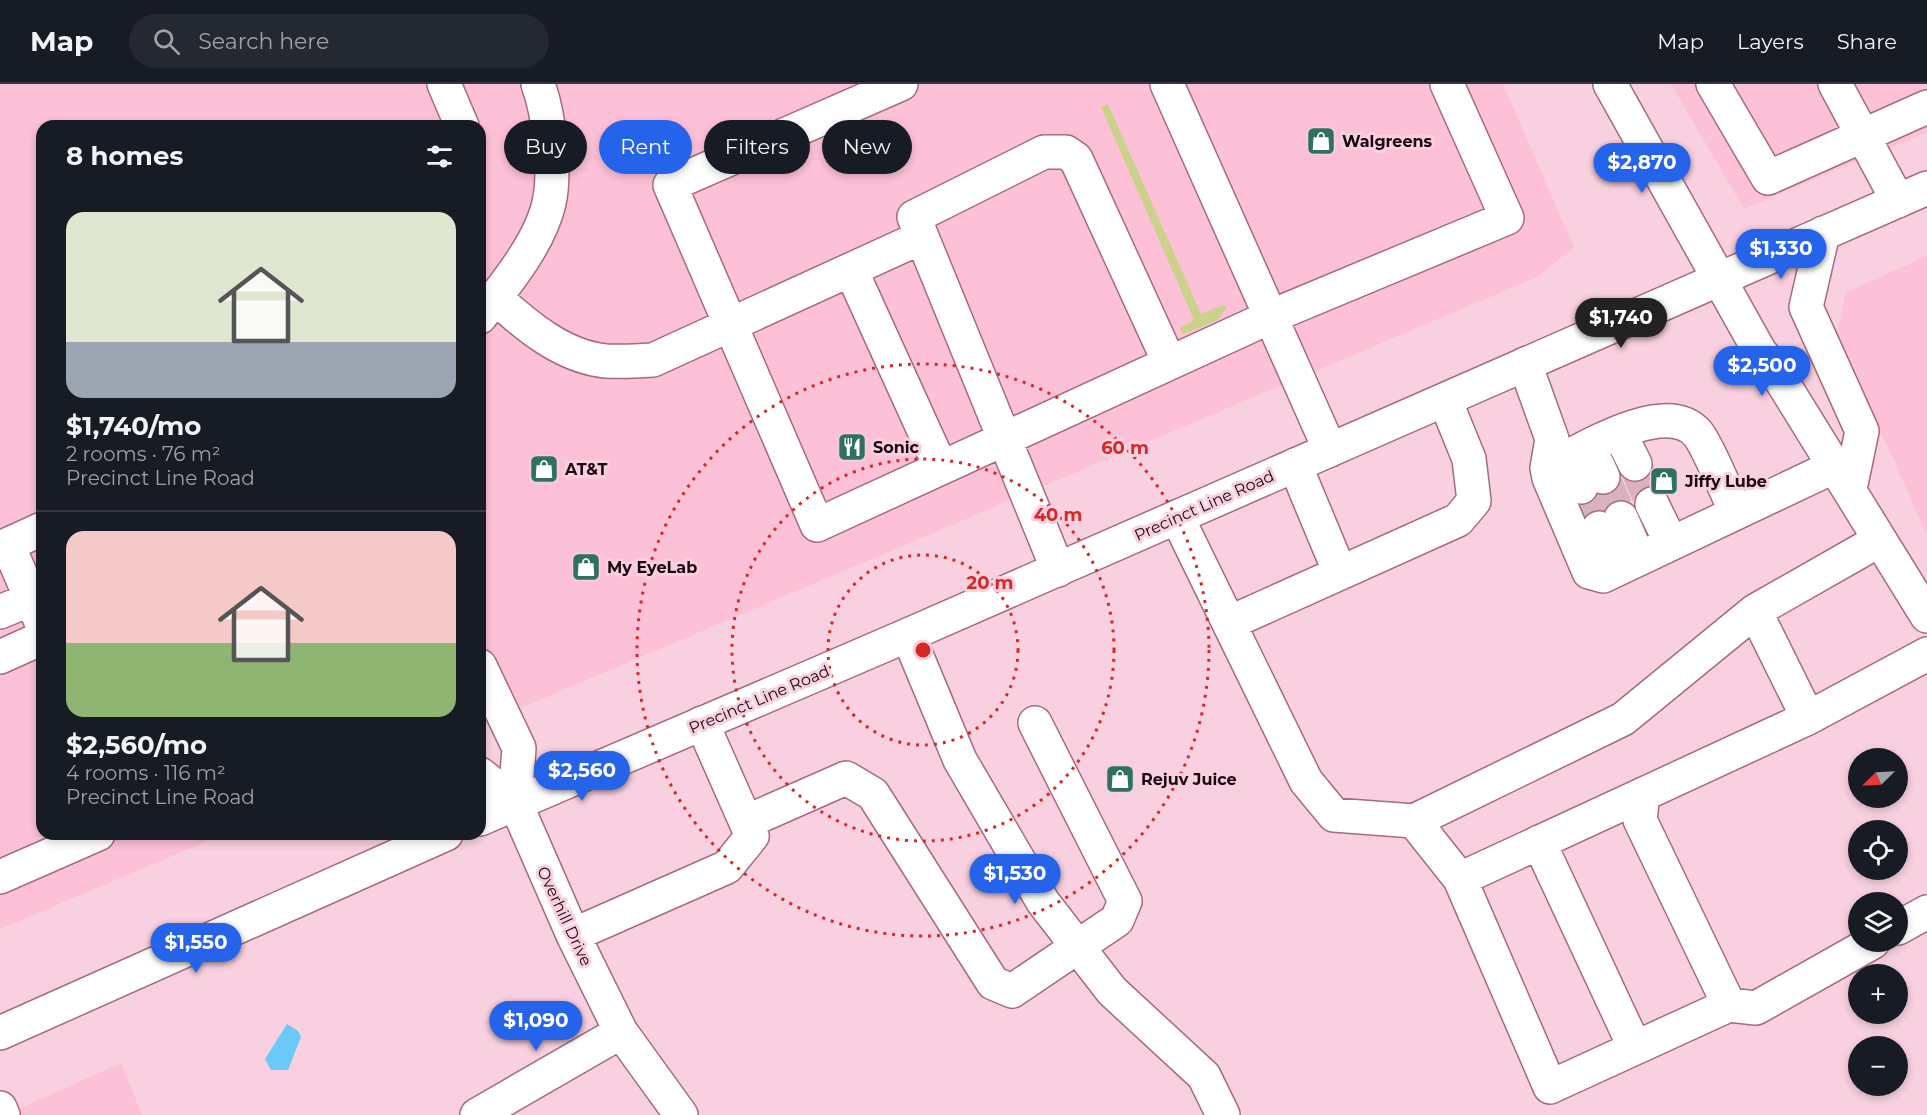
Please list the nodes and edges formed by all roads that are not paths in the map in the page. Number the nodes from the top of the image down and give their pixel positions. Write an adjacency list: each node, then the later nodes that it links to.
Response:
1 (444, 84): 10 (main road)
2 (538, 84): 17 (main road)
3 (901, 84): 19 (main road)
4 (1167, 84): 18 (main road)
5 (1447, 84): 18 (main road)
6 (1610, 84): 16 (main road)
7 (1713, 84): 11 (main road)
8 (1835, 84): 11 (main road)
9 (1927, 107): 11 (main road)
10 (459, 120)
11 (1863, 136): 12 (main road)
12 (1912, 195): 13 (main road, Precinct Line Road)
13 (1823, 233): 16 (main road, Precinct Line Road); 28 (main road)
14 (922, 237): 15 (main road); 20 (main road); 23 (main road)
15 (850, 270): 19 (main road); 27 (main road)
16 (1718, 279): 21 (main road, Precinct Line Road); 28 (main road)
17 (488, 307): 19 (main road)
18 (1272, 316): 20 (main road); 25 (main road)
19 (730, 325): 27 (main road)
20 (1168, 362): 23 (main road)
21 (1525, 364): 22 (main road, Precinct Line Road); 24 (main road)
22 (1445, 400): 25 (main road, Precinct Line Road); 36 (main road)
23 (1004, 438): 27 (main road); 35 (main road)
24 (1584, 449): 24 (main road); 29 (main road); 34 (main road)
25 (1330, 450): 26 (main road, Precinct Line Road)
26 (1295, 465): 30 (main road, Precinct Line Road); 36 (main road)
27 (941, 468)
28 (1842, 477): 29 (main road); 32 (main road)
29 (1736, 513): 34 (main road)
30 (1177, 517): 35 (main road, Precinct Line Road); 42 (main road)
31 (36, 533): 33 (main road)
32 (1878, 541): 37 (main road); 40 (main road)
33 (4, 547): 38 (main road)
34 (1645, 556): 34 (main road)
35 (1058, 570): 43 (main road, Precinct Line Road)
36 (1340, 573): 42 (main road)
37 (1922, 598)
38 (36, 609)
39 (36, 611): 41 (main road)
40 (1755, 611): 48 (main road); 55 (main road)
41 (0, 612)
42 (1229, 623): 55 (main road)
43 (908, 635): 49 (main road, Precinct Line Road); 65 (main road)
44 (36, 641): 46 (main road)
45 (1927, 654): 48 (main road)
46 (0, 657)
47 (486, 679): 53 (main road)
48 (1808, 718): 52 (main road)
49 (702, 723): 53 (main road, Precinct Line Road); 56 (main road)
50 (1035, 723): 65 (main road)
51 (486, 779): 53 (main road)
52 (1643, 794): 59 (main road); 67 (main road)
53 (515, 802): 54 (main road, Precinct Line Road); 64 (main road, Overhill Drive)
54 (486, 816)
55 (1414, 821): 61 (main road)
56 (746, 822): 64 (main road); 65 (main road)
57 (81, 840): 60 (main road)
58 (433, 840): 69 (main road)
59 (1539, 842): 61 (main road); 70 (main road)
60 (3, 868)
61 (1460, 879): 70 (main road)
62 (1927, 912): 63 (main road)
63 (1908, 922)
64 (573, 935): 68 (main road, Overhill Drive)
65 (1077, 946): 75 (main road)
66 (1855, 952): 67 (main road)
67 (1728, 1005): 70 (main road)
68 (621, 1032): 73 (main road); 74 (main road, Overhill Drive)
69 (0, 1033)
70 (1635, 1048)
71 (0, 1108): 72 (main road)
72 (3, 1115)
73 (477, 1115)
74 (681, 1115)
75 (1223, 1115)

